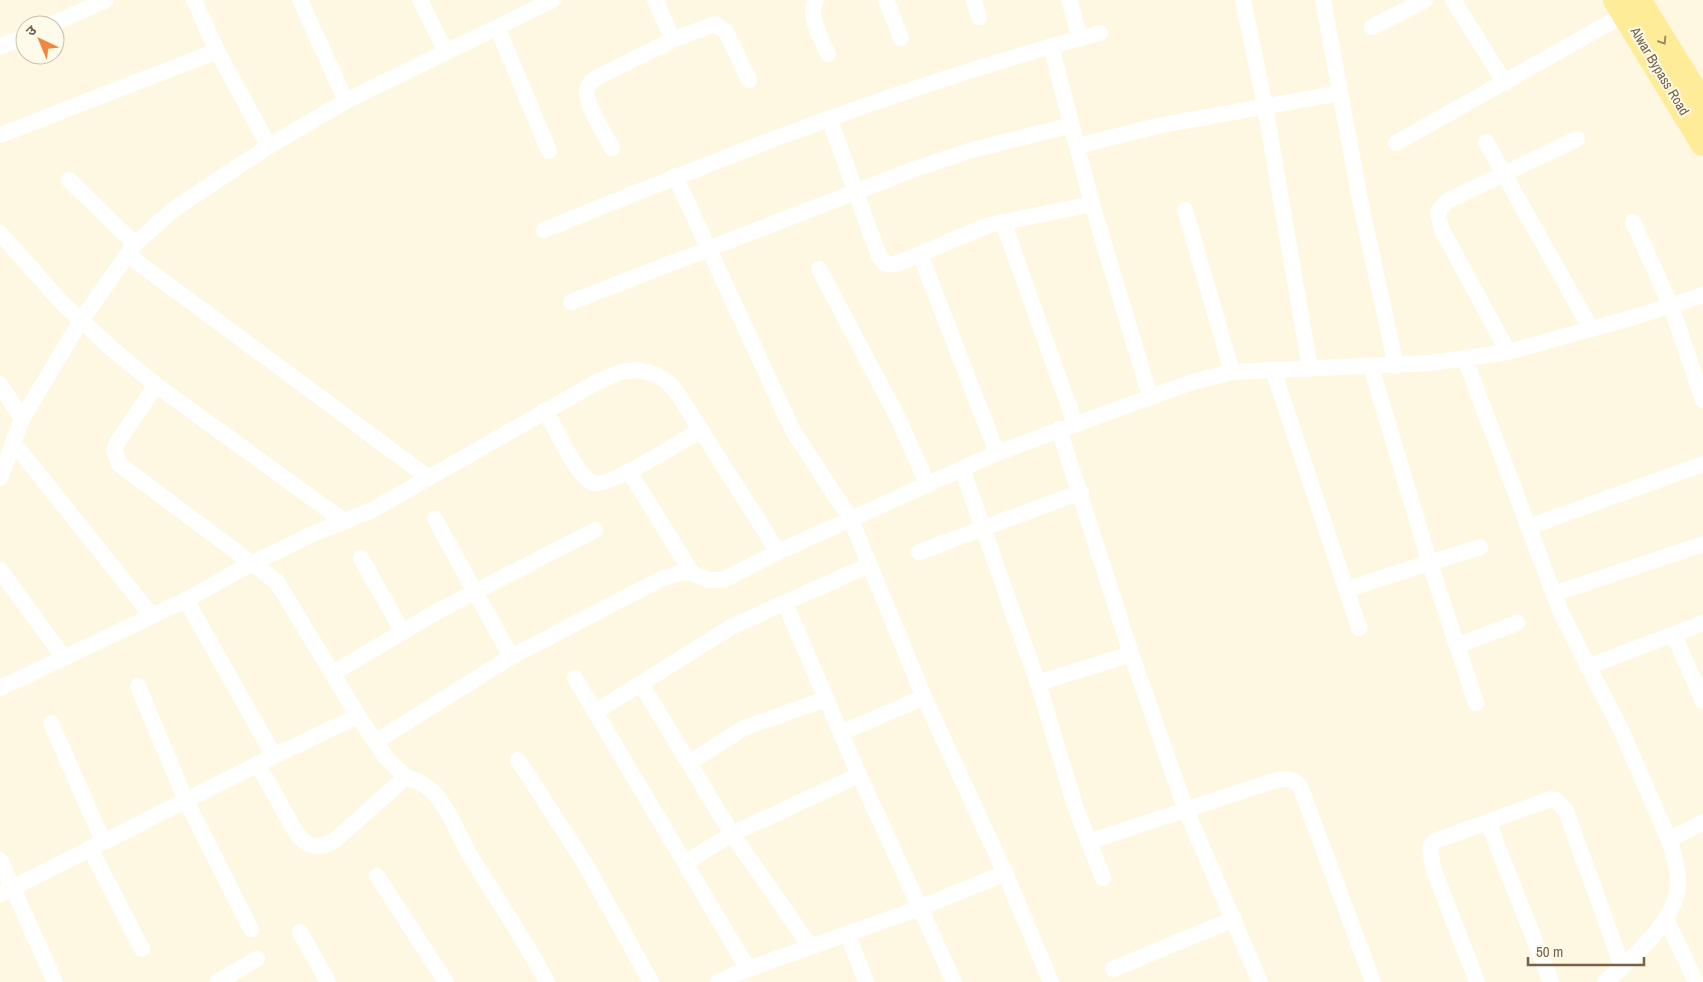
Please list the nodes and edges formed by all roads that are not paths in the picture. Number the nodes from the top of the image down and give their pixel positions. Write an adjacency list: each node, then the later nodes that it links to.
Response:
1 (106, 0): 17 (street)
2 (194, 0): 27 (street)
3 (300, 0): 33 (street)
4 (420, 0): 28 (street)
5 (553, 0): 19 (street)
6 (655, 0): 23 (street)
7 (816, 0): 29 (street)
8 (886, 0): 21 (street)
9 (974, 0): 16 (street)
10 (1069, 0): 22 (street)
11 (1244, 0): 35 (street)
12 (1323, 0): 32 (street)
13 (1425, 0): 18 (street)
14 (1453, 0): 31 (street)
15 (1626, 5): 31 (street); 34 (main road, Alwar Bypass Road, one-way to 34); 42 (main road, Alwar Bypass Road)
16 (979, 17)
17 (65, 18)
18 (1372, 27)
19 (498, 28): 28 (street); 46 (street)
20 (1100, 33): 22 (street)
21 (901, 38)
22 (1080, 38): 25 (street)
23 (673, 40): 30 (street); 45 (street)
24 (15, 41): 26 (street)
25 (1051, 46): 36 (street); 37 (street)
26 (0, 48)
27 (217, 51): 38 (street); 43 (street)
28 (446, 52): 33 (street)
29 (828, 54)
30 (749, 80)
31 (1505, 83): 40 (street)
32 (1340, 93): 35 (street); 68 (street)
33 (346, 101): 43 (street)
34 (1703, 105)
35 (1265, 106): 44 (street); 70 (street)
36 (829, 118): 47 (street); 50 (street)
37 (1072, 125): 44 (street); 50 (street)
38 (0, 136)
39 (1577, 139): 48 (street)
40 (1396, 142)
41 (1486, 142): 48 (street)
42 (1703, 142)
43 (269, 146): 57 (street)
44 (1077, 146): 51 (street)
45 (612, 148)
46 (549, 151)
47 (676, 176): 55 (street); 58 (street)
48 (1503, 176): 65 (street); 66 (street)
49 (70, 180): 57 (street)
50 (855, 190): 58 (street); 59 (street)
51 (1092, 204): 53 (street); 75 (street)
52 (1185, 210): 72 (street)
53 (1003, 222): 59 (street); 79 (street)
54 (1634, 222): 63 (street)
55 (544, 230)
56 (0, 234): 64 (street)
57 (132, 249): 64 (street); 88 (street)
58 (709, 250): 62 (street); 92 (street)
59 (920, 254): 83 (street)
60 (819, 268): 89 (street)
61 (1703, 295): 63 (street)
62 (571, 302)
63 (1672, 306): 65 (street); 76 (street)
64 (80, 322): 74 (street); 78 (street)
65 (1591, 329): 66 (street)
66 (1508, 352): 67 (street)
67 (1464, 359): 68 (street); 94 (street)
68 (1396, 366): 69 (street)
69 (1371, 367): 70 (street); 103 (street)
70 (1310, 369): 71 (street)
71 (1272, 370): 72 (street); 107 (street)
72 (1232, 372): 75 (street)
73 (0, 384): 78 (street)
74 (156, 385): 93 (street); 102 (street)
75 (1150, 396): 79 (street)
76 (1703, 400)
77 (545, 410): 81 (street); 86 (street); 88 (street)
78 (22, 419): 82 (street)
79 (1075, 423): 80 (street)
80 (1060, 429): 83 (street); 90 (street)
81 (701, 430): 86 (street); 99 (street)
82 (13, 442): 87 (street); 112 (street)
83 (997, 452): 85 (street)
84 (1703, 464): 94 (street)
85 (962, 470): 89 (street); 95 (street)
86 (629, 471): 106 (street)
87 (0, 478)
88 (429, 478): 93 (street)
89 (928, 485): 92 (street)
90 (1081, 492): 95 (street); 119 (street)
91 (435, 519): 108 (street)
92 (851, 520): 99 (street); 104 (street)
93 (345, 522): 102 (street)
94 (1528, 527): 109 (street)
95 (981, 529): 100 (street); 125 (street)
96 (596, 530): 108 (street)
97 (1703, 544): 109 (street)
98 (1480, 547): 103 (street)
99 (778, 552): 106 (street)
100 (919, 552)
101 (361, 558): 116 (street)
102 (254, 562): 110 (street); 123 (street)
103 (1430, 564): 107 (street); 118 (street)
104 (869, 565): 111 (street); 129 (street)
105 (0, 570): 120 (street)
106 (692, 573): 121 (street)
107 (1347, 589): 115 (street)
108 (474, 591): 116 (street); 121 (street)
109 (1553, 594): 122 (street)
110 (186, 600): 112 (street); 138 (street)
111 (785, 603): 126 (street); 130 (street)
112 (152, 616): 120 (street)
113 (1703, 622): 117 (street)
114 (1517, 623): 118 (street)
115 (1359, 628)
116 (402, 631): 123 (street)
117 (1674, 635): 122 (street); 131 (street)
118 (1457, 646): 132 (street)
119 (1131, 654): 125 (street); 145 (street)
120 (64, 658): 128 (street)
121 (511, 658): 137 (street)
122 (1587, 667): 149 (street)
123 (333, 672): 134 (street)
124 (575, 678): 133 (street)
125 (1038, 683): 150 (street)
126 (641, 684): 133 (street); 140 (street)
127 (138, 686): 144 (street)
128 (0, 688)
129 (924, 697): 136 (street); 154 (street)
130 (826, 699): 136 (street); 140 (street)
131 (1703, 701)
132 (1476, 703)
133 (595, 712): 153 (street)
134 (358, 716): 137 (street); 138 (street)
135 (51, 723): 151 (street)
136 (841, 733): 142 (street)
137 (375, 742): 143 (street)
138 (274, 756): 141 (street)
139 (518, 760): 176 (street)
140 (689, 763): 148 (street)
141 (258, 765): 143 (street); 144 (street)
142 (859, 775): 148 (street); 158 (street)
143 (406, 777): 175 (street)
144 (186, 801): 151 (street); 161 (street)
145 (1186, 810): 150 (street); 159 (street); 182 (street)
146 (1488, 822): 167 (street); 183 (street); 184 (street)
147 (1703, 822): 149 (street)
148 (732, 834): 153 (street); 164 (street)
149 (1669, 840): 160 (street)
150 (1088, 842): 156 (street)
151 (97, 844): 157 (street); 165 (street)
152 (0, 860): 157 (street)
153 (685, 863): 168 (street)
154 (1005, 873): 158 (street); 180 (street)
155 (377, 876): 174 (street)
156 (1103, 878)
157 (6, 892): 172 (street)
158 (920, 908): 163 (street); 179 (street)
159 (1234, 919): 169 (street); 181 (street)
160 (1666, 919): 167 (street); 185 (street)
161 (251, 929)
162 (300, 932): 173 (street)
163 (848, 935): 164 (street); 178 (street)
164 (810, 946): 168 (street)
165 (142, 949)
166 (257, 959): 170 (street)
167 (1622, 966): 171 (street)
168 (748, 969): 177 (street)
169 (1113, 969)
170 (221, 981)
171 (1609, 981)
172 (56, 982)
173 (328, 982)
174 (446, 982)
175 (547, 982)
176 (651, 982)
177 (718, 982)
178 (866, 982)
179 (954, 982)
180 (1052, 982)
181 (1260, 982)
182 (1373, 982)
183 (1476, 982)
184 (1550, 982)
185 (1696, 982)

